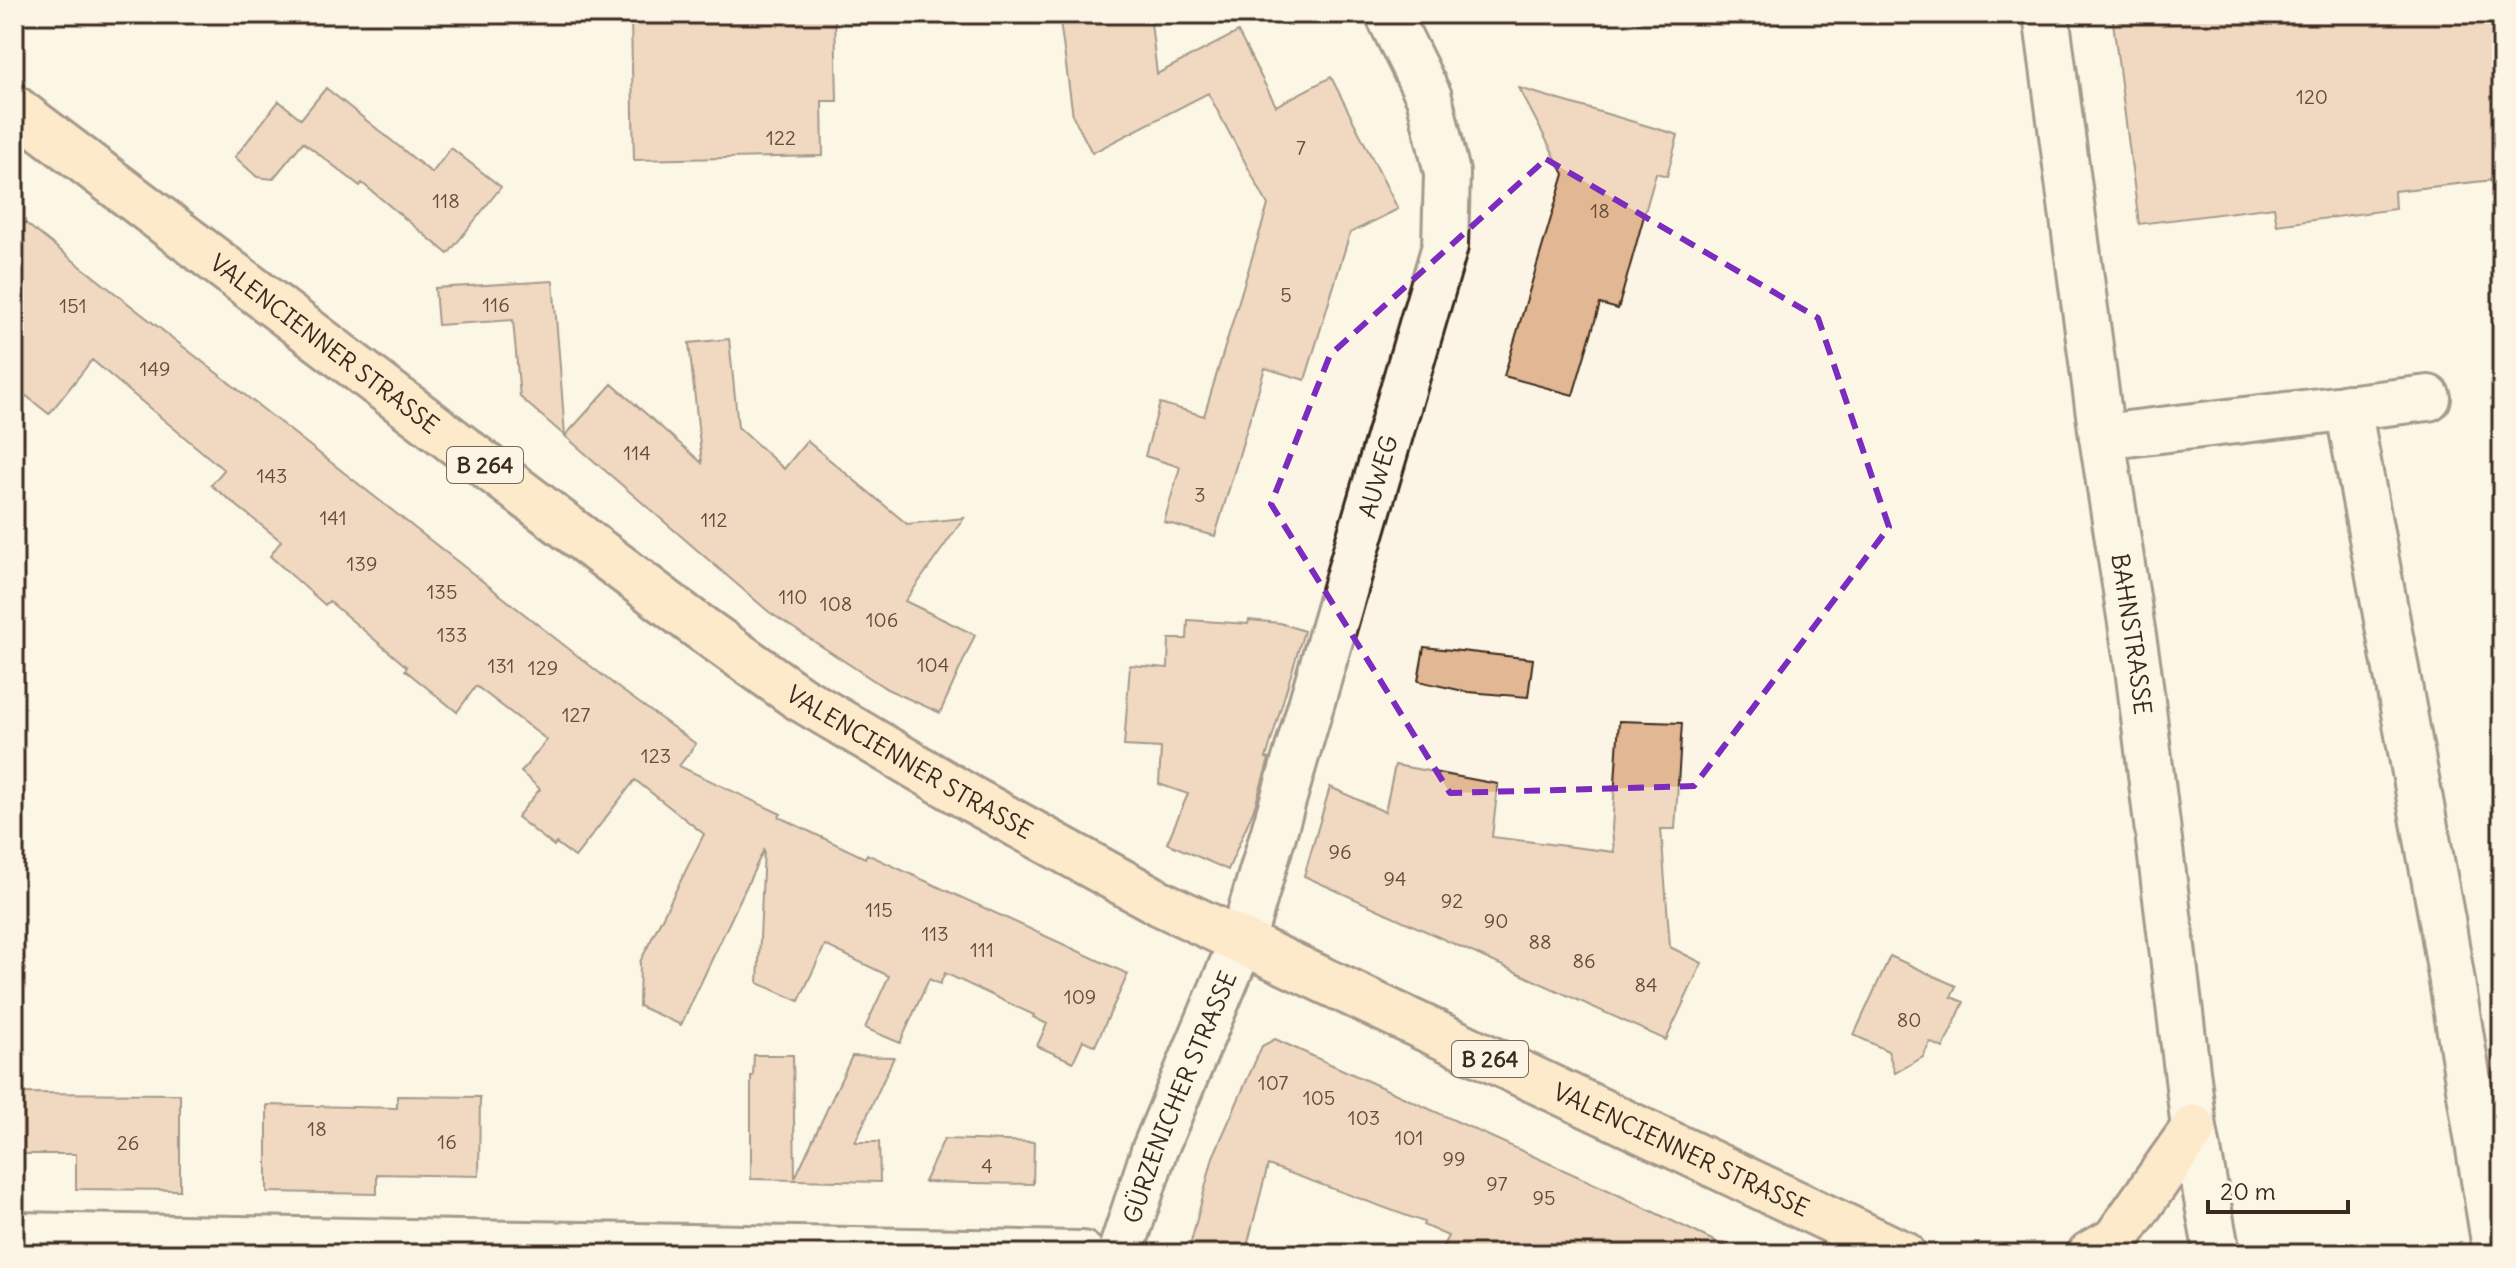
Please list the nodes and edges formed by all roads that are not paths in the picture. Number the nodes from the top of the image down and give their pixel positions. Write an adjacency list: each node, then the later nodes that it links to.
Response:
1 (1388, 14): 7 (street, AUWEG)
2 (2046, 14): 6 (street, BAHNSTRASSE)
3 (14, 108): 7 (main road, VALENCIENNER STRASSE / B 264)
4 (2428, 398): 5 (street)
5 (2348, 407): 6 (street); 16 (street)
6 (2102, 437): 8 (street, BAHNSTRASSE)
7 (1242, 941): 12 (street, GÜRZENICHER STRASSE); 13 (main road, VALENCIENNER STRASSE / B 264)
8 (2194, 1128): 14 (main road); 15 (street, BAHNSTRASSE)
9 (14, 1235): 10 (street)
10 (286, 1247): 11 (street)
11 (1082, 1254)
12 (1120, 1254)
13 (1903, 1254)
14 (2090, 1254)
15 (2217, 1254)
16 (2496, 1254)

